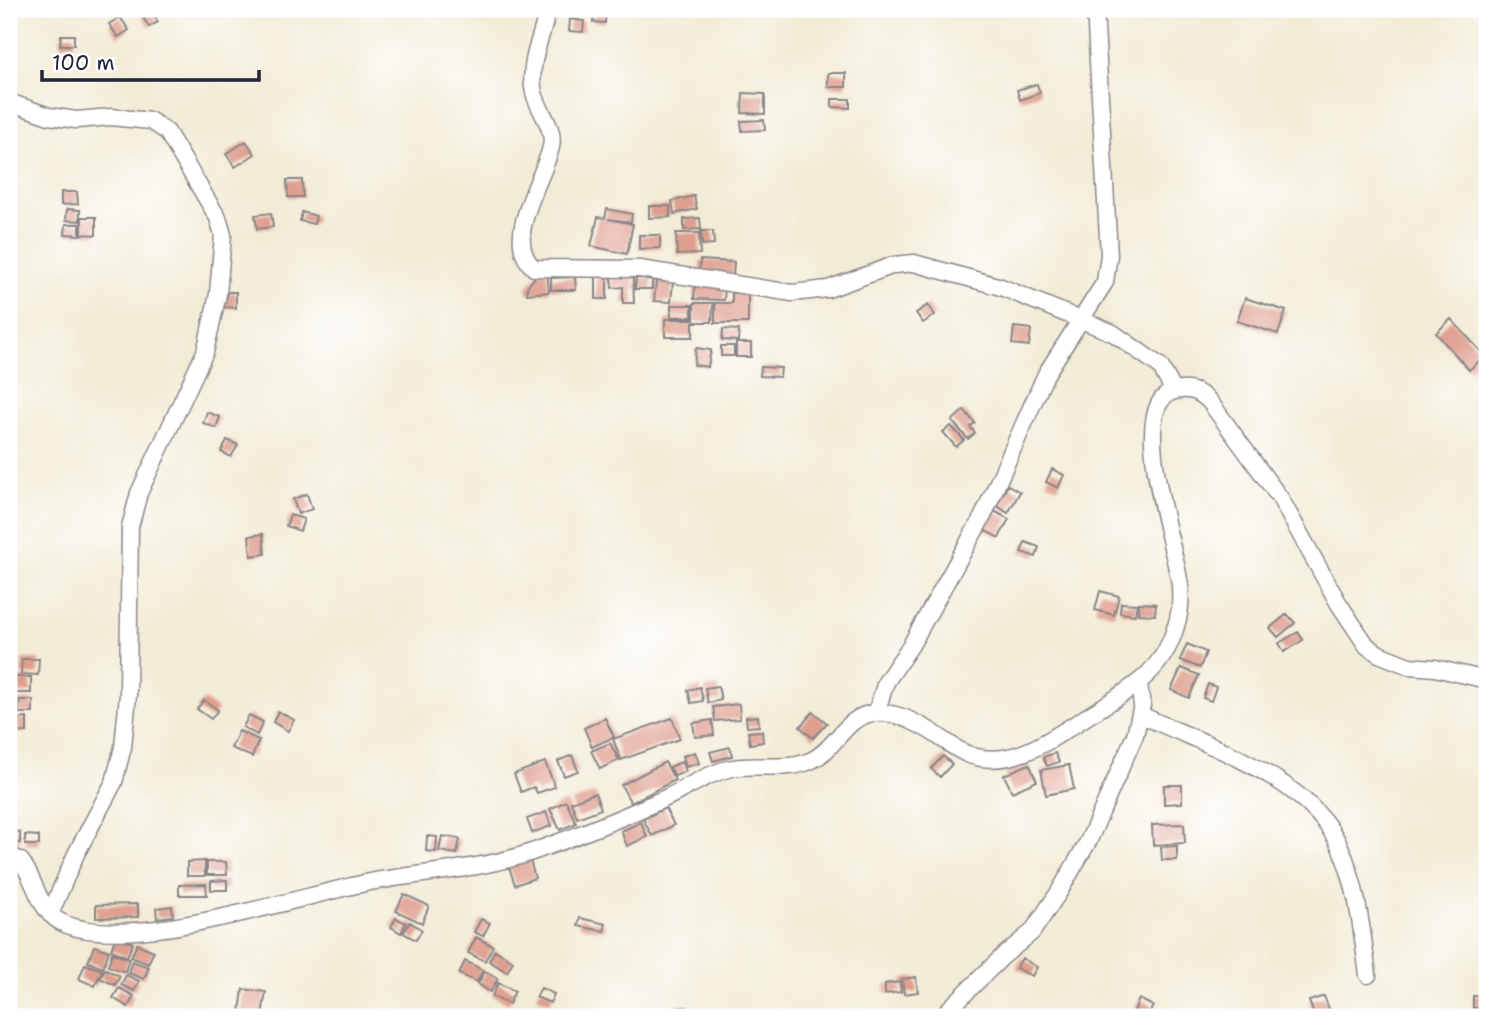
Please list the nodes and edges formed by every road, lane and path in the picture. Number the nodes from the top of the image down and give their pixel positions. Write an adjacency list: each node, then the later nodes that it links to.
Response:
1 (548, 9): 4 (street)
2 (1095, 9): 4 (street)
3 (9, 102): 11 (street)
4 (1082, 319): 5 (street); 8 (street)
5 (1174, 391): 6 (street); 7 (street)
6 (1487, 680)
7 (1139, 684): 8 (street); 9 (street)
8 (876, 713): 11 (street)
9 (1141, 715): 12 (street); 13 (street)
10 (9, 855): 11 (street)
11 (50, 914)
12 (1368, 975)
13 (941, 1017)

